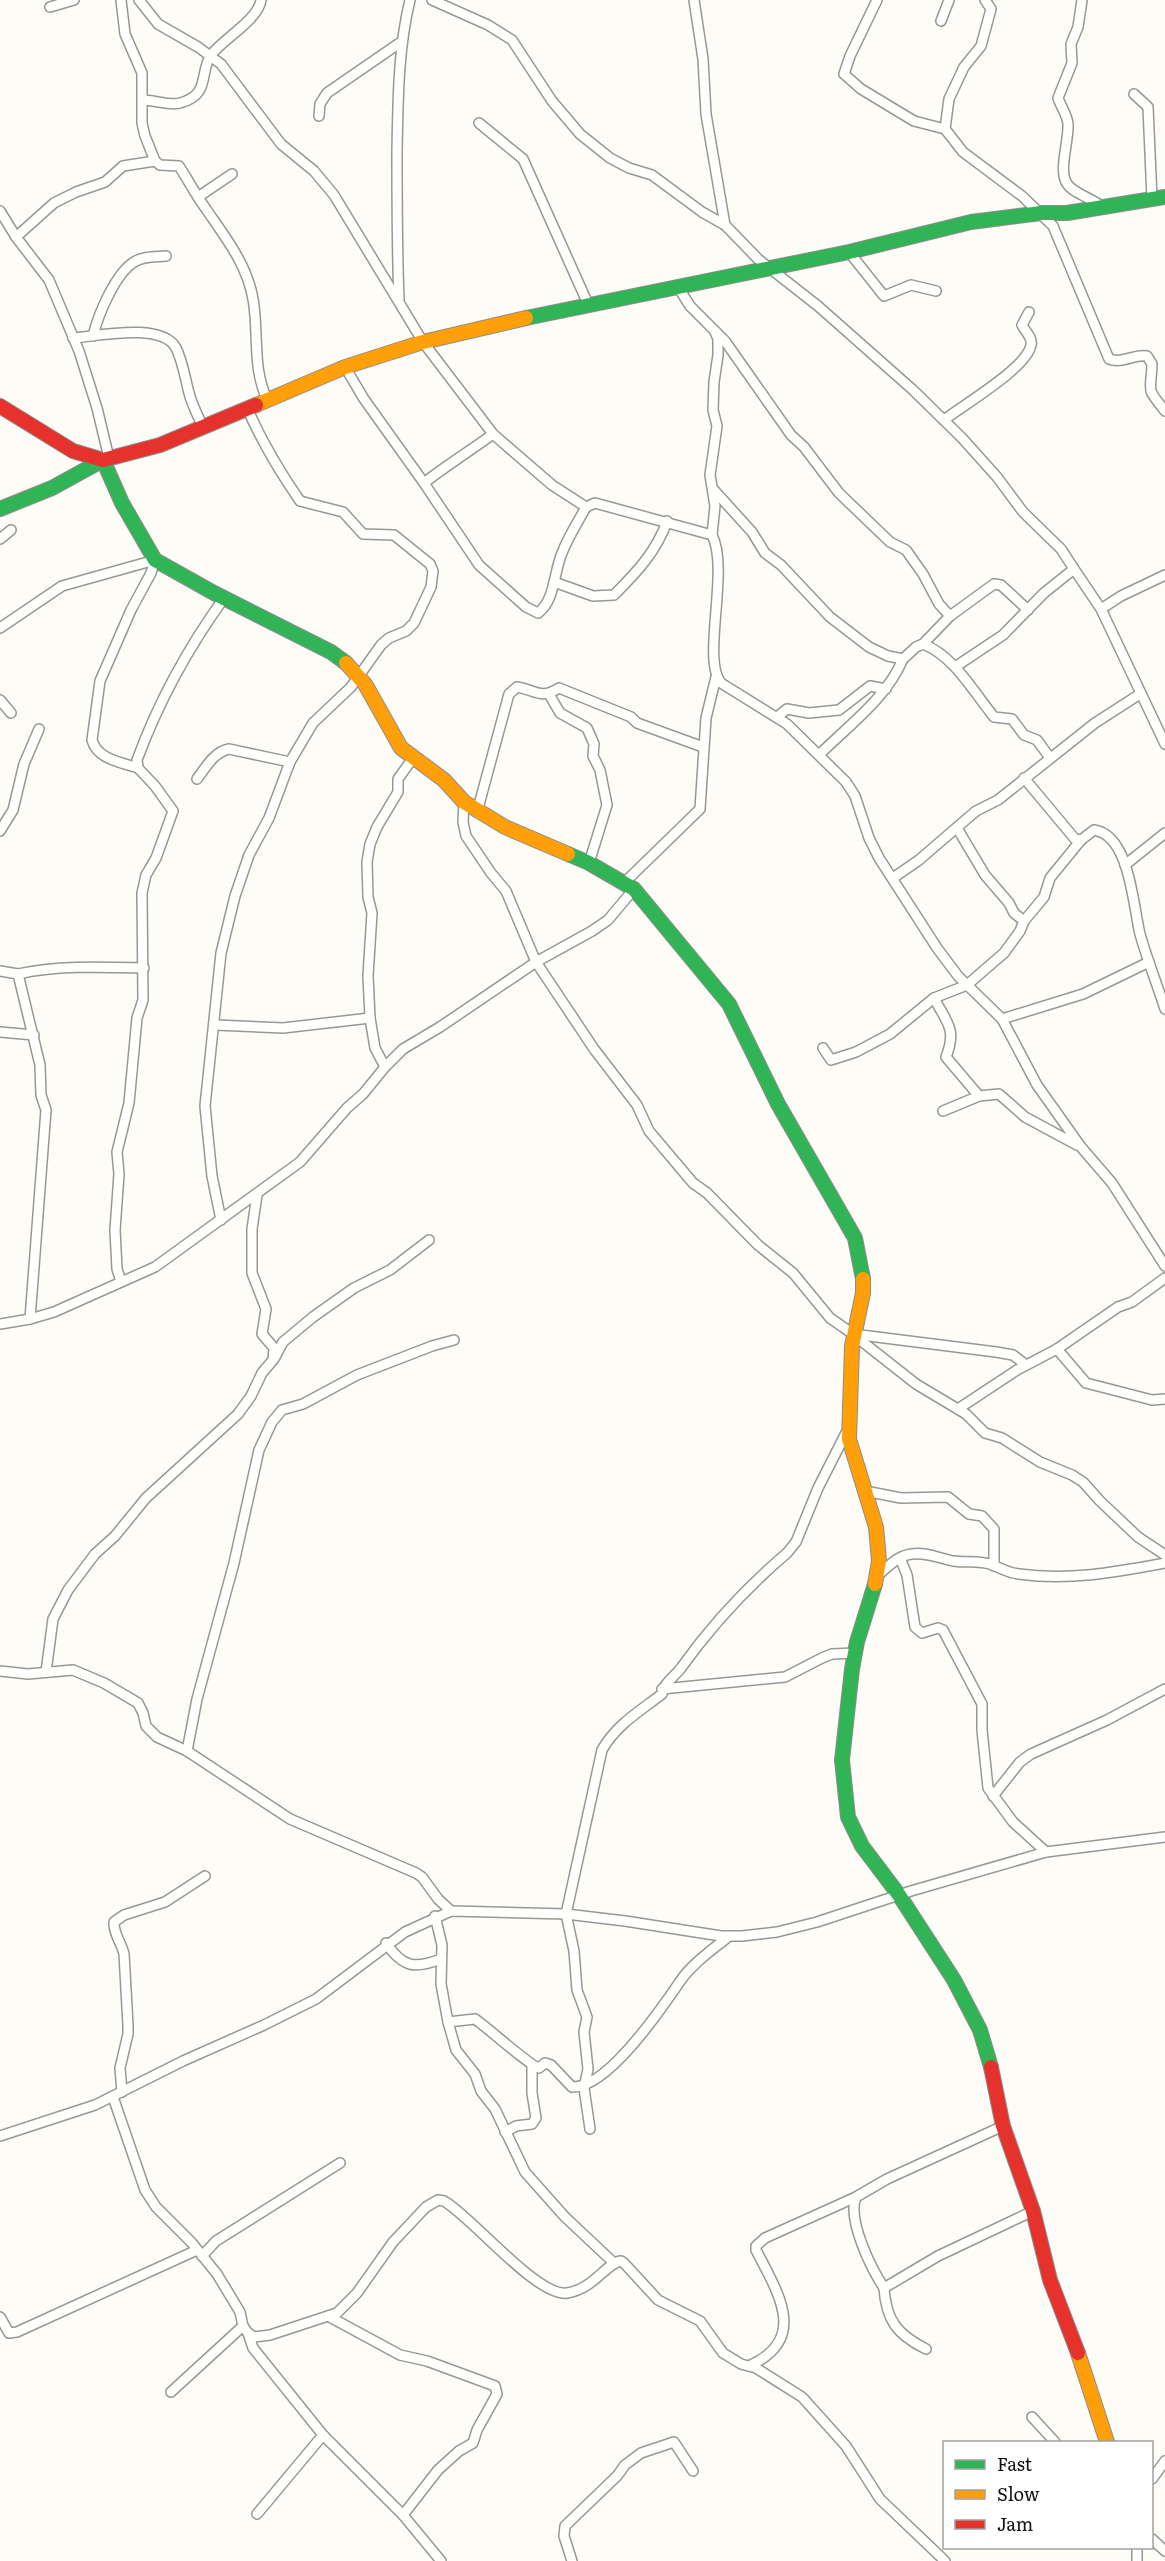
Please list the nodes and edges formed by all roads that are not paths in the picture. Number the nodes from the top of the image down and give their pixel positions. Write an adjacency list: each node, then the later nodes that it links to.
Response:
1 (74, 0): 12 (street)
2 (121, 0): 17 (street)
3 (139, 0): 15 (street)
4 (261, 0): 15 (street)
5 (410, 0): 14 (street)
6 (432, 0): 28 (street)
7 (694, 0): 28 (street)
8 (877, 0): 20 (street)
9 (949, 0): 13 (street)
10 (1082, 0): 25 (street)
11 (989, 1): 20 (street)
12 (50, 7)
13 (941, 21)
14 (401, 42): 18 (street); 35 (street)
15 (211, 56): 17 (street); 35 (street)
16 (1134, 94): 24 (street)
17 (143, 100): 21 (street)
18 (320, 116)
19 (479, 123): 36 (street)
20 (945, 129): 27 (street)
21 (155, 161): 23 (street); 29 (street)
22 (232, 174): 23 (street)
23 (198, 197): 43 (street)
24 (1158, 198): 25 (street)
25 (1101, 206): 27 (street)
26 (0, 211): 29 (street)
27 (1041, 213): 30 (street); 46 (street)
28 (725, 225): 32 (street)
29 (16, 237): 40 (street)
30 (849, 252): 32 (street); 34 (street)
31 (166, 256): 39 (street)
32 (769, 267): 33 (street); 47 (street)
33 (678, 287): 36 (street); 38 (street)
34 (936, 291)
35 (400, 302): 41 (street)
36 (588, 304): 41 (street)
37 (1029, 312): 47 (street)
38 (712, 327): 52 (street); 66 (street)
39 (93, 336): 40 (street); 48 (street)
40 (73, 338): 50 (street)
41 (423, 342): 42 (street); 49 (street)
42 (345, 367): 43 (street); 51 (street)
43 (267, 399): 45 (street)
44 (0, 406): 50 (street)
45 (247, 408): 48 (street); 71 (street)
46 (1165, 411)
47 (944, 420): 60 (street)
48 (203, 427): 50 (street)
49 (493, 434): 51 (street); 53 (street)
50 (106, 459): 54 (street); 59 (street)
51 (424, 483): 62 (street)
52 (713, 489): 57 (street); 69 (street)
53 (586, 507): 55 (street); 62 (street)
54 (0, 509)
55 (667, 521): 57 (street); 62 (street)
56 (11, 530): 58 (street)
57 (712, 535): 72 (street)
58 (0, 539)
59 (155, 560): 63 (street); 67 (street); 86 (street)
60 (1074, 568): 64 (street); 65 (street)
61 (1165, 574): 64 (street)
62 (554, 582)
63 (224, 598): 71 (street); 86 (street)
64 (1101, 609): 75 (street)
65 (1028, 610): 66 (street); 70 (street)
66 (950, 616): 68 (street)
67 (0, 627)
68 (923, 644): 69 (street); 70 (street)
69 (903, 659): 73 (street)
70 (955, 667): 84 (street)
71 (359, 676): 83 (street); 85 (street)
72 (716, 677): 78 (street); 81 (street)
73 (886, 689): 78 (street); 82 (street)
74 (549, 694): 81 (street); 90 (street); 95 (street)
75 (1140, 694): 80 (street); 84 (street)
76 (0, 700): 77 (street)
77 (11, 713)
78 (777, 717): 82 (street)
79 (39, 729): 92 (street)
80 (1165, 744)
81 (703, 747): 98 (street)
82 (819, 755): 97 (street)
83 (413, 758): 89 (street); 108 (street)
84 (1050, 758): 87 (street)
85 (290, 762): 88 (street); 110 (street)
86 (138, 768): 102 (street)
87 (1024, 778): 91 (street); 94 (street)
88 (197, 779)
89 (464, 802): 90 (street); 100 (street)
90 (477, 812): 95 (street)
91 (957, 828): 97 (street); 99 (street)
92 (0, 831)
93 (1165, 833): 96 (street)
94 (1081, 840): 96 (street); 99 (street)
95 (589, 863): 98 (street)
96 (1125, 865): 101 (street)
97 (893, 878): 105 (street)
98 (629, 886): 100 (street); 126 (street)
99 (1024, 921): 105 (street)
100 (536, 962): 114 (street); 126 (street)
101 (1149, 962): 107 (street); 109 (street)
102 (144, 968): 104 (street); 123 (street)
103 (0, 971): 104 (street)
104 (18, 974): 112 (street)
105 (967, 985): 106 (street); 109 (street)
106 (934, 998): 113 (street); 115 (street)
107 (1165, 1008)
108 (370, 1018): 110 (street); 114 (street)
109 (1002, 1019): 117 (street)
110 (215, 1025): 119 (street)
111 (0, 1032): 112 (street)
112 (34, 1035): 124 (street)
113 (823, 1048)
114 (385, 1067): 118 (street)
115 (979, 1096): 116 (street); 117 (street)
116 (943, 1111)
117 (1081, 1147): 121 (street)
118 (257, 1195): 119 (street); 129 (street)
119 (221, 1220): 123 (street)
120 (429, 1240): 129 (street)
121 (1165, 1266)
122 (1165, 1278): 128 (street)
123 (121, 1281): 124 (street)
124 (30, 1319): 125 (street)
125 (0, 1324)
126 (854, 1334): 130 (street); 132 (street); 133 (street)
127 (454, 1340): 145 (street)
128 (1057, 1349): 130 (street); 131 (street)
129 (273, 1360): 142 (street)
130 (1026, 1365): 132 (street)
131 (1165, 1399)
132 (958, 1409): 135 (street)
133 (850, 1425): 134 (street); 143 (street)
134 (865, 1491): 138 (street); 139 (street)
135 (1165, 1555)
136 (900, 1558): 138 (street); 139 (street); 146 (street)
137 (1165, 1563): 138 (street)
138 (994, 1566)
139 (878, 1575): 140 (street)
140 (855, 1653): 143 (street); 150 (street)
141 (0, 1671): 142 (street)
142 (46, 1672): 145 (street)
143 (663, 1689): 152 (street)
144 (1165, 1689): 146 (street)
145 (187, 1751): 151 (street)
146 (993, 1796): 148 (street)
147 (1165, 1838): 148 (street)
148 (1046, 1852): 150 (street)
149 (206, 1876): 160 (street)
150 (899, 1895): 154 (street); 161 (street)
151 (452, 1911): 152 (street); 153 (street)
152 (566, 1914): 154 (street); 159 (street)
153 (435, 1916): 155 (street); 156 (street)
154 (728, 1937): 159 (street)
155 (386, 1943): 156 (street); 160 (street)
156 (441, 1959): 157 (street)
157 (448, 2022): 158 (street); 163 (street)
158 (532, 2067): 159 (street); 163 (street)
159 (584, 2088): 162 (street)
160 (117, 2095): 164 (street); 168 (street)
161 (1003, 2126): 166 (street); 167 (street)
162 (590, 2129)
163 (506, 2132): 169 (street)
164 (0, 2136)
165 (340, 2163): 168 (street)
166 (856, 2198): 170 (street); 176 (street)
167 (1033, 2211): 170 (street); 181 (street)
168 (200, 2253): 173 (street); 174 (street)
169 (614, 2263): 172 (street); 176 (street)
170 (884, 2288): 175 (street)
171 (0, 2316): 174 (street)
172 (328, 2316): 173 (street); 186 (street)
173 (245, 2330): 177 (street); 179 (street)
174 (4, 2336)
175 (926, 2349)
176 (749, 2366): 191 (street)
177 (171, 2392)
178 (1032, 2417): 180 (street)
179 (323, 2435): 185 (street); 186 (street)
180 (1054, 2441)
181 (1107, 2441)
182 (1165, 2461): 184 (street)
183 (693, 2471): 190 (street)
184 (1153, 2478)
185 (257, 2514)
186 (403, 2515): 189 (street)
187 (1153, 2540): 188 (street)
188 (1165, 2551)
189 (441, 2561)
190 (572, 2561)
191 (945, 2561)

